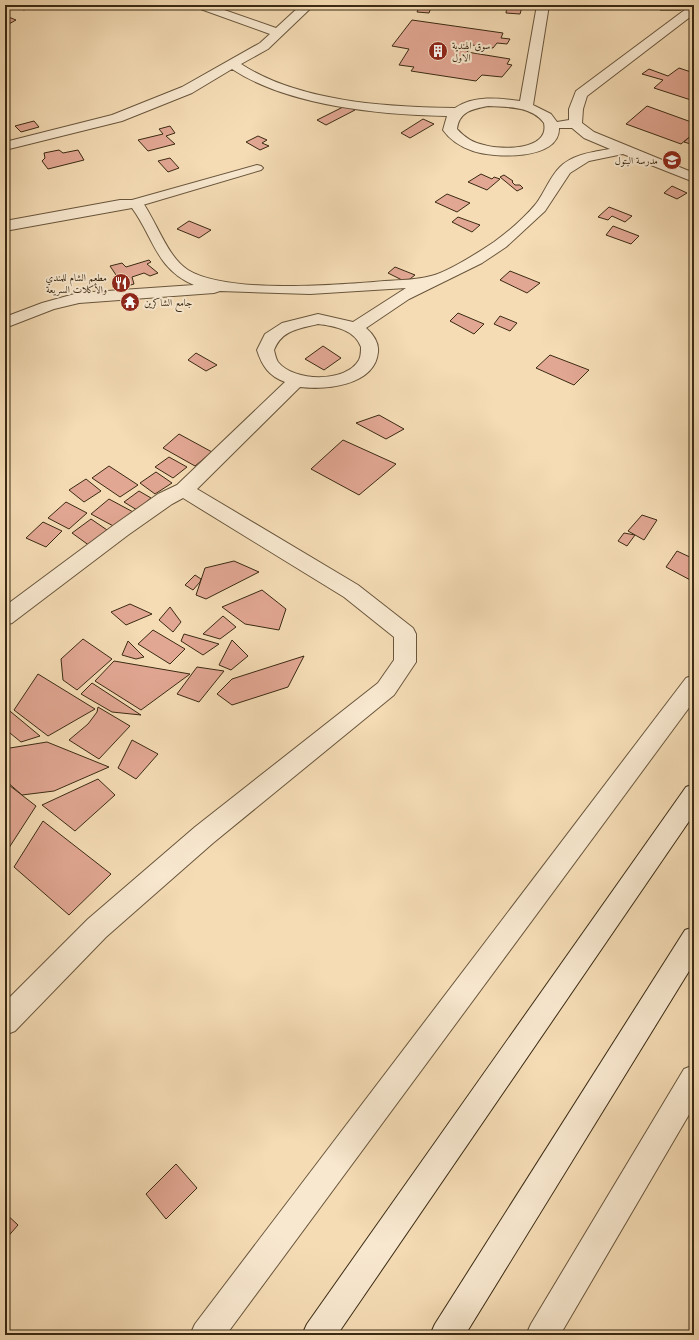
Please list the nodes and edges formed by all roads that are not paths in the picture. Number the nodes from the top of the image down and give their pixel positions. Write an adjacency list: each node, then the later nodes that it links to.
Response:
1 (198, 5): 5 (street)
2 (308, 5): 5 (street)
3 (543, 5): 7 (street)
4 (694, 8): 9 (street)
5 (278, 33): 6 (street)
6 (232, 64): 8 (street); 11 (street)
7 (526, 106): 8 (street); 10 (street)
8 (457, 112): 10 (street)
9 (575, 124): 10 (street); 12 (street)
10 (551, 126)
11 (5, 146)
12 (623, 150): 14 (street); 17 (street)
13 (257, 168): 15 (lane)
14 (694, 178)
15 (136, 203): 16 (street); 18 (street)
16 (5, 226)
17 (432, 281): 18 (street); 20 (street)
18 (223, 288): 19 (street)
19 (5, 323)
20 (355, 328): 21 (street); 21 (street)
21 (296, 381): 22 (street)
22 (184, 490): 23 (street); 27 (street)
23 (5, 617)
24 (694, 684): 29 (street)
25 (694, 794): 30 (street)
26 (694, 939): 31 (street)
27 (5, 1021)
28 (694, 1079): 32 (street)
29 (206, 1335)
30 (318, 1335)
31 (446, 1335)
32 (542, 1335)

